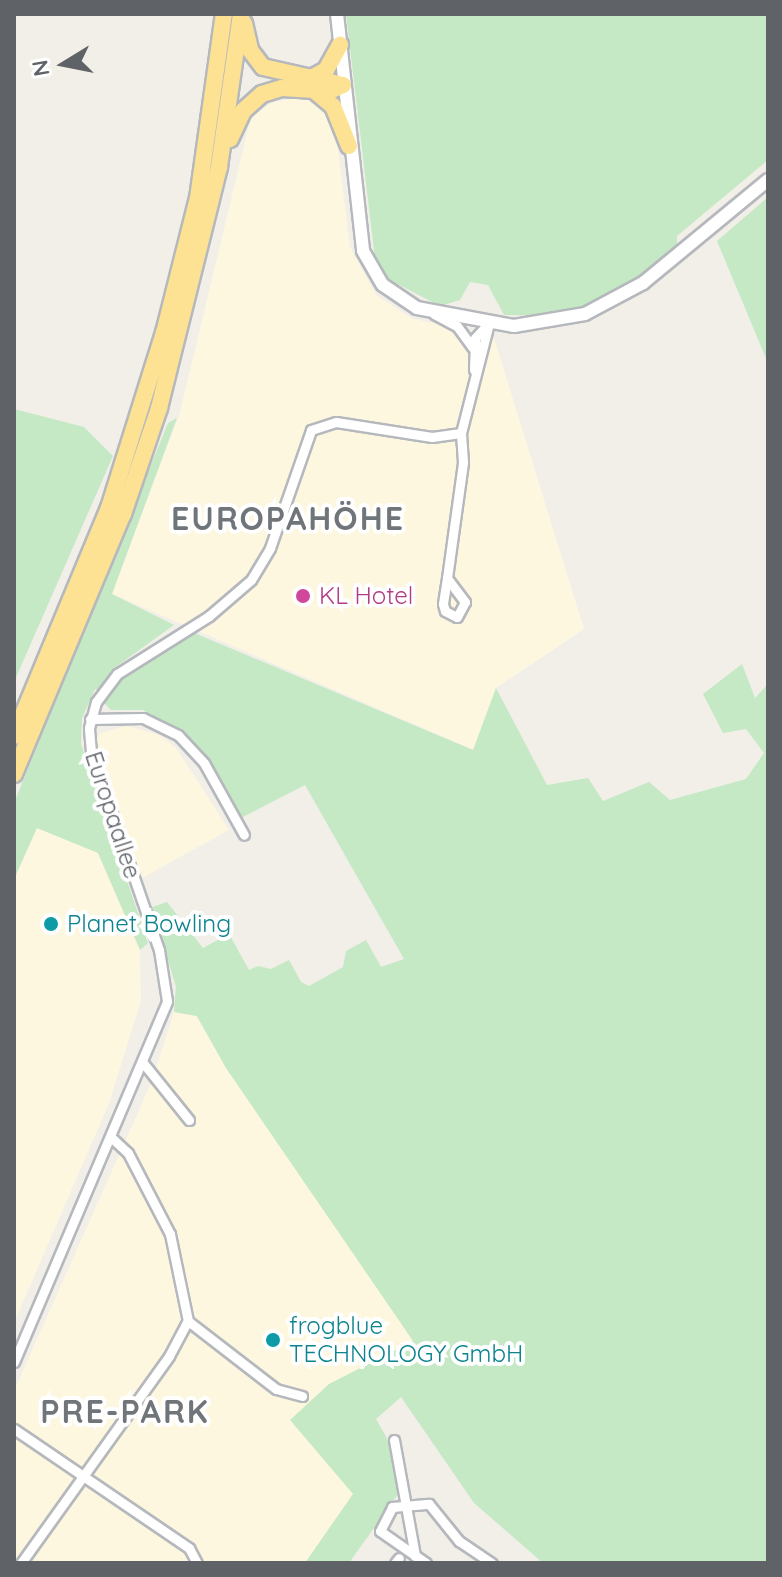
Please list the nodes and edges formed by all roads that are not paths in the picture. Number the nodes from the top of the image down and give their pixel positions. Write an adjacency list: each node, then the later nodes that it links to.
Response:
1 (224, 14): 17 (highway)
2 (241, 14): 5 (highway); 8 (highway)
3 (337, 14): 4 (street)
4 (340, 45): 5 (highway); 6 (street)
5 (312, 84): 6 (highway); 7 (highway); 8 (highway)
6 (343, 85): 7 (street)
7 (349, 146): 10 (street)
8 (219, 167): 18 (highway)
9 (768, 180): 11 (street)
10 (432, 313): 11 (street); 12 (street)
11 (489, 323): 12 (street); 13 (street)
12 (474, 351): 13 (street)
13 (474, 381): 14 (street)
14 (461, 433): 15 (street); 16 (street, Europaallee)
15 (447, 578)
16 (90, 719): 19 (street); 20 (street, Europaallee)
17 (14, 736)
18 (14, 774)
19 (244, 835)
20 (144, 1064): 21 (street); 22 (street, Europaallee)
21 (189, 1120)
22 (112, 1138): 23 (street); 24 (street, Europaallee)
23 (188, 1321): 25 (street); 28 (street)
24 (14, 1362)
25 (302, 1396)
26 (14, 1429): 28 (street)
27 (394, 1440): 29 (street)
28 (83, 1475): 31 (street); 32 (street)
29 (406, 1505): 30 (street); 30 (street); 34 (street)
30 (415, 1556): 33 (street)
31 (21, 1563)
32 (198, 1563)
33 (426, 1563)
34 (492, 1563)

